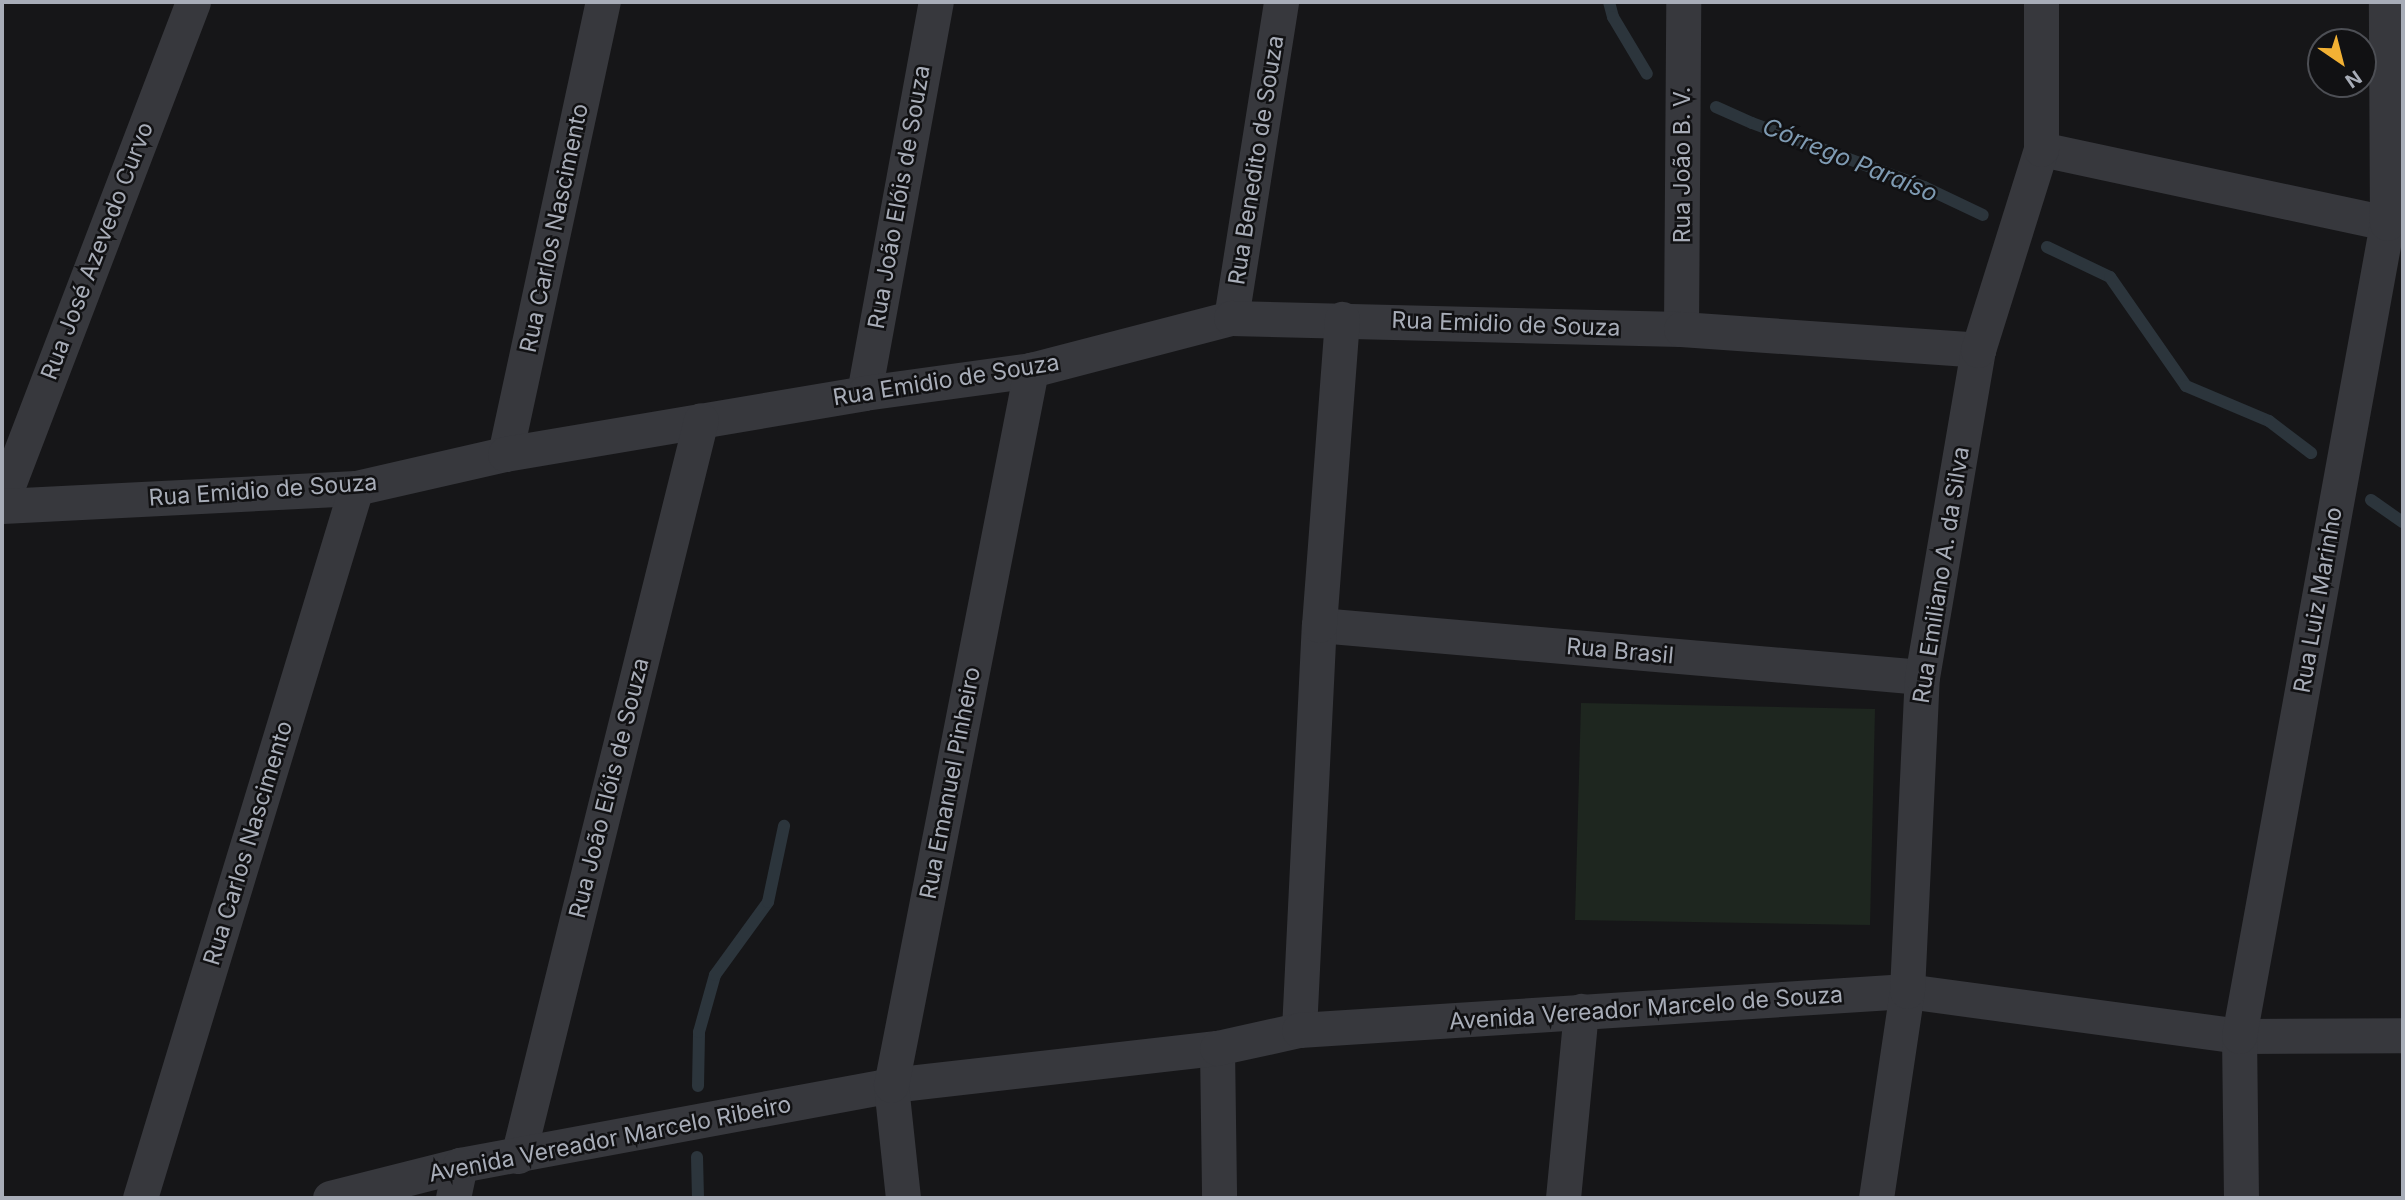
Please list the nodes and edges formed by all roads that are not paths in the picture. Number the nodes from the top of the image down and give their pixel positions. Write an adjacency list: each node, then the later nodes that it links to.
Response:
1 (193, 2): 19 (street, Rua José Azevedo Curvo)
2 (603, 2): 17 (street, Rua Carlos Nascimento)
3 (936, 2): 15 (street, Rua João Elóis de Souza)
4 (1281, 2): 10 (street, Rua Benedito de Souza)
5 (1683, 2): 12 (street, Rua João B. V.)
6 (2041, 2): 8 (street, Rua Emiliano A. da Silva)
7 (2386, 2): 9 (street, Rua Luiz Marinho)
8 (2041, 149): 9 (street); 13 (street, Rua Emiliano A. da Silva)
9 (2395, 223): 27 (street, Rua Luiz Marinho)
10 (1231, 318): 11 (street, Rua Emidio de Souza); 14 (street, Rua Emidio de Souza)
11 (1342, 319): 12 (street, Rua Emidio de Souza); 21 (street)
12 (1681, 328): 13 (street, Rua Emidio de Souza)
13 (1978, 350): 22 (street, Rua Emiliano A. da Silva)
14 (1031, 370): 15 (street, Rua Emidio de Souza); 29 (street, Rua Emanuel Pinheiro)
15 (864, 393): 16 (street, Rua Emidio de Souza)
16 (701, 421): 17 (street, Rua Emidio de Souza); 30 (street, Rua João Elóis de Souza)
17 (505, 454): 18 (street, Rua Emidio de Souza)
18 (356, 488): 20 (street, Rua Emidio de Souza); 32 (street, Rua Carlos Nascimento)
19 (2, 501)
20 (2, 506)
21 (1319, 625): 22 (street, Rua Brasil); 25 (street)
22 (1922, 677): 23 (street, Rua Emiliano A. da Silva)
23 (1907, 991): 24 (street, Avenida Vereador Marcelo de Souza); 27 (street, Avenida Vereador Marcelo de Souza); 38 (street, Rua Emiliano A. da Silva)
24 (1581, 1011): 25 (street, Avenida Vereador Marcelo de Souza); 37 (street)
25 (1298, 1030): 28 (street, Avenida Vereador Marcelo de Souza)
26 (2403, 1035): 27 (street, Avenida Vereador Marcelo de Souza)
27 (2239, 1036): 39 (street, Rua Luiz Marinho)
28 (1217, 1048): 29 (street, Avenida Vereador Marcelo de Souza); 36 (street)
29 (891, 1085): 30 (street, Avenida Vereador Marcelo Ribeiro); 35 (street, Rua Emanuel Pinheiro)
30 (518, 1156): 31 (street, Avenida Vereador Marcelo Ribeiro)
31 (460, 1165): 33 (street, Avenida Vereador Marcelo Ribeiro); 34 (street)
32 (140, 1198)
33 (330, 1198)
34 (453, 1198)
35 (903, 1198)
36 (1219, 1198)
37 (1563, 1198)
38 (1876, 1198)
39 (2241, 1198)

